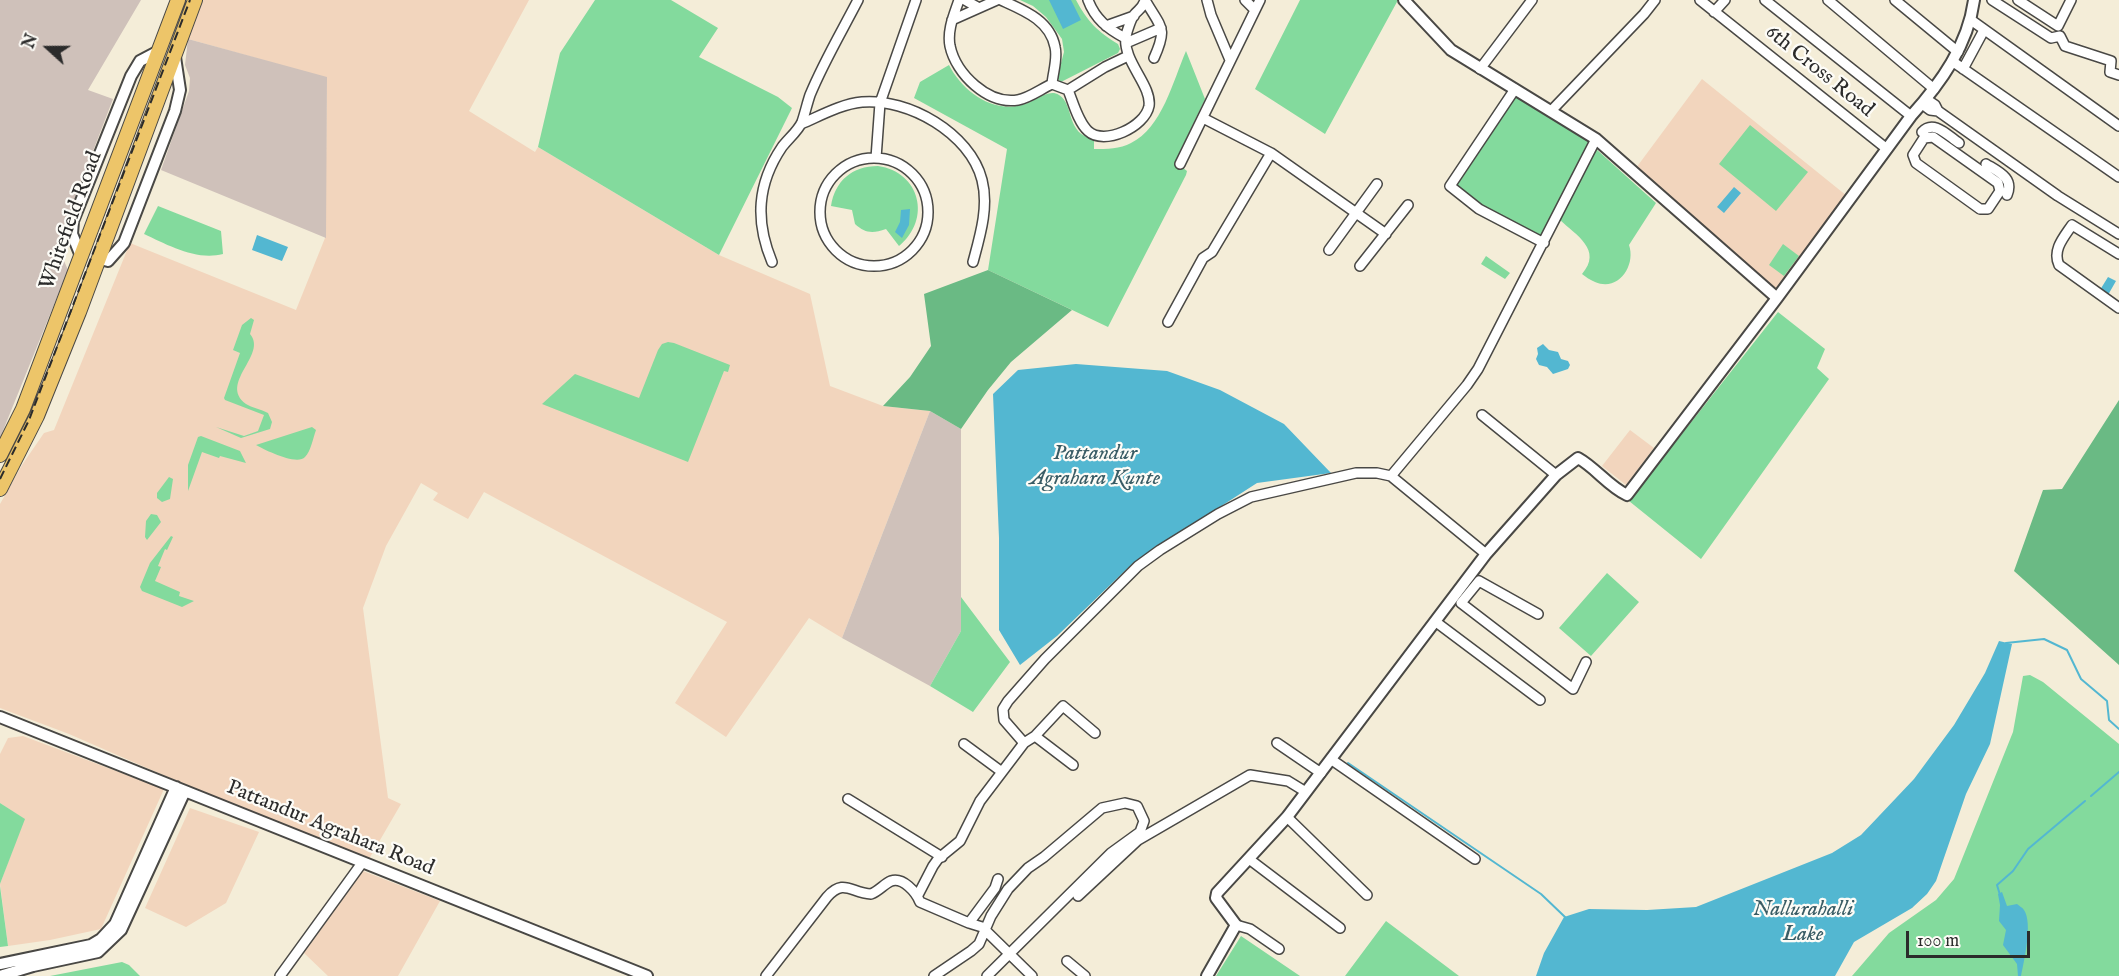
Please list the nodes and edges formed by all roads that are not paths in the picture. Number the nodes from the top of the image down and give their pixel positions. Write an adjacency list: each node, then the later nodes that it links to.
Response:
1 (178, 0): 36 (main road, Whitefield Road)
2 (195, 0): 37 (main road, Whitefield Road)
3 (858, 0): 54 (street)
4 (916, 0): 50 (street)
5 (959, 0): 30 (street)
6 (965, 0): 26 (street)
7 (999, 0): 26 (street); 45 (street)
8 (1088, 0): 32 (street)
9 (1145, 0): 29 (street); 33 (street)
10 (1207, 0): 41 (street)
11 (1245, 0): 27 (street)
12 (1260, 0): 27 (street)
13 (1404, 0): 42 (street)
14 (1532, 0): 42 (street)
15 (1655, 0): 51 (street)
16 (1700, 0): 28 (street, 6th Cross Road)
17 (1725, 0): 28 (street)
18 (1765, 0): 52 (street)
19 (1828, 0): 47 (street)
20 (1894, 0): 25 (street)
21 (1974, 0): 31 (street)
22 (1992, 0): 44 (street)
23 (2018, 0): 24 (street)
24 (2071, 0)
25 (1907, 4): 39 (street)
26 (979, 8): 30 (street)
27 (1255, 10): 41 (street)
28 (1714, 12): 60 (street, 6th Cross Road)
29 (1134, 16): 32 (street); 35 (street)
30 (952, 20): 45 (street)
31 (1971, 20): 34 (street); 39 (street)
32 (1106, 26): 35 (street)
33 (1161, 28): 35 (street); 40 (street)
34 (1984, 30): 43 (street); 55 (street)
35 (1126, 41): 38 (street)
36 (159, 51): 78 (main road, Whitefield Road); 78 (street)
37 (175, 54): 79 (main road, Whitefield Road); 79 (street, Whitefield Road)
38 (1128, 56): 48 (street); 48 (street)
39 (1955, 57): 43 (street); 47 (street)
40 (1154, 58)
41 (1230, 60): 53 (street)
42 (1480, 69): 46 (street)
43 (1963, 69): 66 (street)
44 (2119, 75)
45 (1052, 84): 48 (street)
46 (1515, 89): 51 (street); 75 (street)
47 (1934, 89): 49 (street)
48 (1068, 90)
49 (1924, 102): 52 (street); 57 (street)
50 (880, 103): 54 (street); 63 (street); 81 (street)
51 (1551, 111): 58 (street)
52 (1911, 116): 60 (street)
53 (1203, 118): 62 (street); 64 (street)
54 (801, 124): 80 (street)
55 (2119, 126)
56 (1922, 132): 59 (street)
57 (1966, 132): 59 (street); 61 (street)
58 (1596, 140): 75 (street); 83 (street)
59 (1956, 147): 65 (street); 65 (street)
60 (1887, 149): 83 (street)
61 (1994, 152): 65 (street); 73 (street)
62 (1271, 153): 70 (street); 85 (street)
63 (876, 158): 63 (street)
64 (1180, 164)
65 (1984, 167): 68 (street)
66 (2119, 177)
67 (1377, 184): 70 (street)
68 (2007, 195)
69 (1408, 205): 72 (street)
70 (1357, 213): 72 (street); 76 (street)
71 (2072, 225): 74 (street); 77 (street); 84 (street)
72 (1386, 234): 82 (street)
73 (2119, 234)
74 (2058, 240)
75 (1544, 243): 88 (street)
76 (1329, 250)
77 (2119, 254)
78 (81, 256): 87 (main road, Whitefield Road)
79 (100, 259): 90 (main road, Whitefield Road)
80 (772, 262)
81 (973, 262)
82 (1360, 267)
83 (1777, 298): 89 (street)
84 (2119, 308)
85 (1168, 322)
86 (1482, 415): 89 (street)
87 (0, 454)
88 (1391, 476): 91 (street); 104 (street)
89 (1556, 476): 91 (street)
90 (0, 489)
91 (1486, 554): 92 (street)
92 (1466, 589): 93 (street); 94 (street); 95 (street)
93 (1538, 614)
94 (1436, 622): 97 (street); 106 (street)
95 (1586, 662)
96 (1054, 698): 98 (street)
97 (1540, 700)
98 (1063, 706): 101 (street); 102 (street)
99 (0, 717): 110 (street, Pattandur Agrahara Road)
100 (1028, 726): 102 (street)
101 (1095, 733)
102 (1036, 735): 104 (street); 107 (street)
103 (1277, 742): 109 (street)
104 (1024, 743): 108 (street)
105 (964, 744): 108 (street)
106 (1332, 760): 109 (street); 116 (street)
107 (1073, 765)
108 (1002, 772): 114 (street)
109 (1321, 773): 111 (street)
110 (180, 789): 117 (street, Pattandur Agrahara Road); 129 (street); 130 (street)
111 (1306, 792): 113 (street); 121 (street)
112 (848, 799): 114 (street)
113 (1287, 817): 115 (street); 120 (street)
114 (942, 857): 119 (street)
115 (1249, 859): 123 (street); 124 (street)
116 (1475, 859)
117 (362, 863): 131 (street); 132 (street, Pattandur Agrahara Road)
118 (998, 879): 122 (street)
119 (918, 895): 122 (street); 133 (street)
120 (1367, 895)
121 (1066, 908)
122 (969, 923): 125 (street)
123 (1236, 926): 126 (street); 138 (street)
124 (1340, 928)
125 (985, 930): 127 (street); 127 (street); 134 (street)
126 (1279, 949)
127 (1009, 955): 135 (street); 136 (street)
128 (1067, 961): 137 (street)
129 (0, 964)
130 (0, 975)
131 (280, 976)
132 (647, 976)
133 (766, 976)
134 (934, 976)
135 (987, 976)
136 (1032, 976)
137 (1084, 976)
138 (1207, 976)

